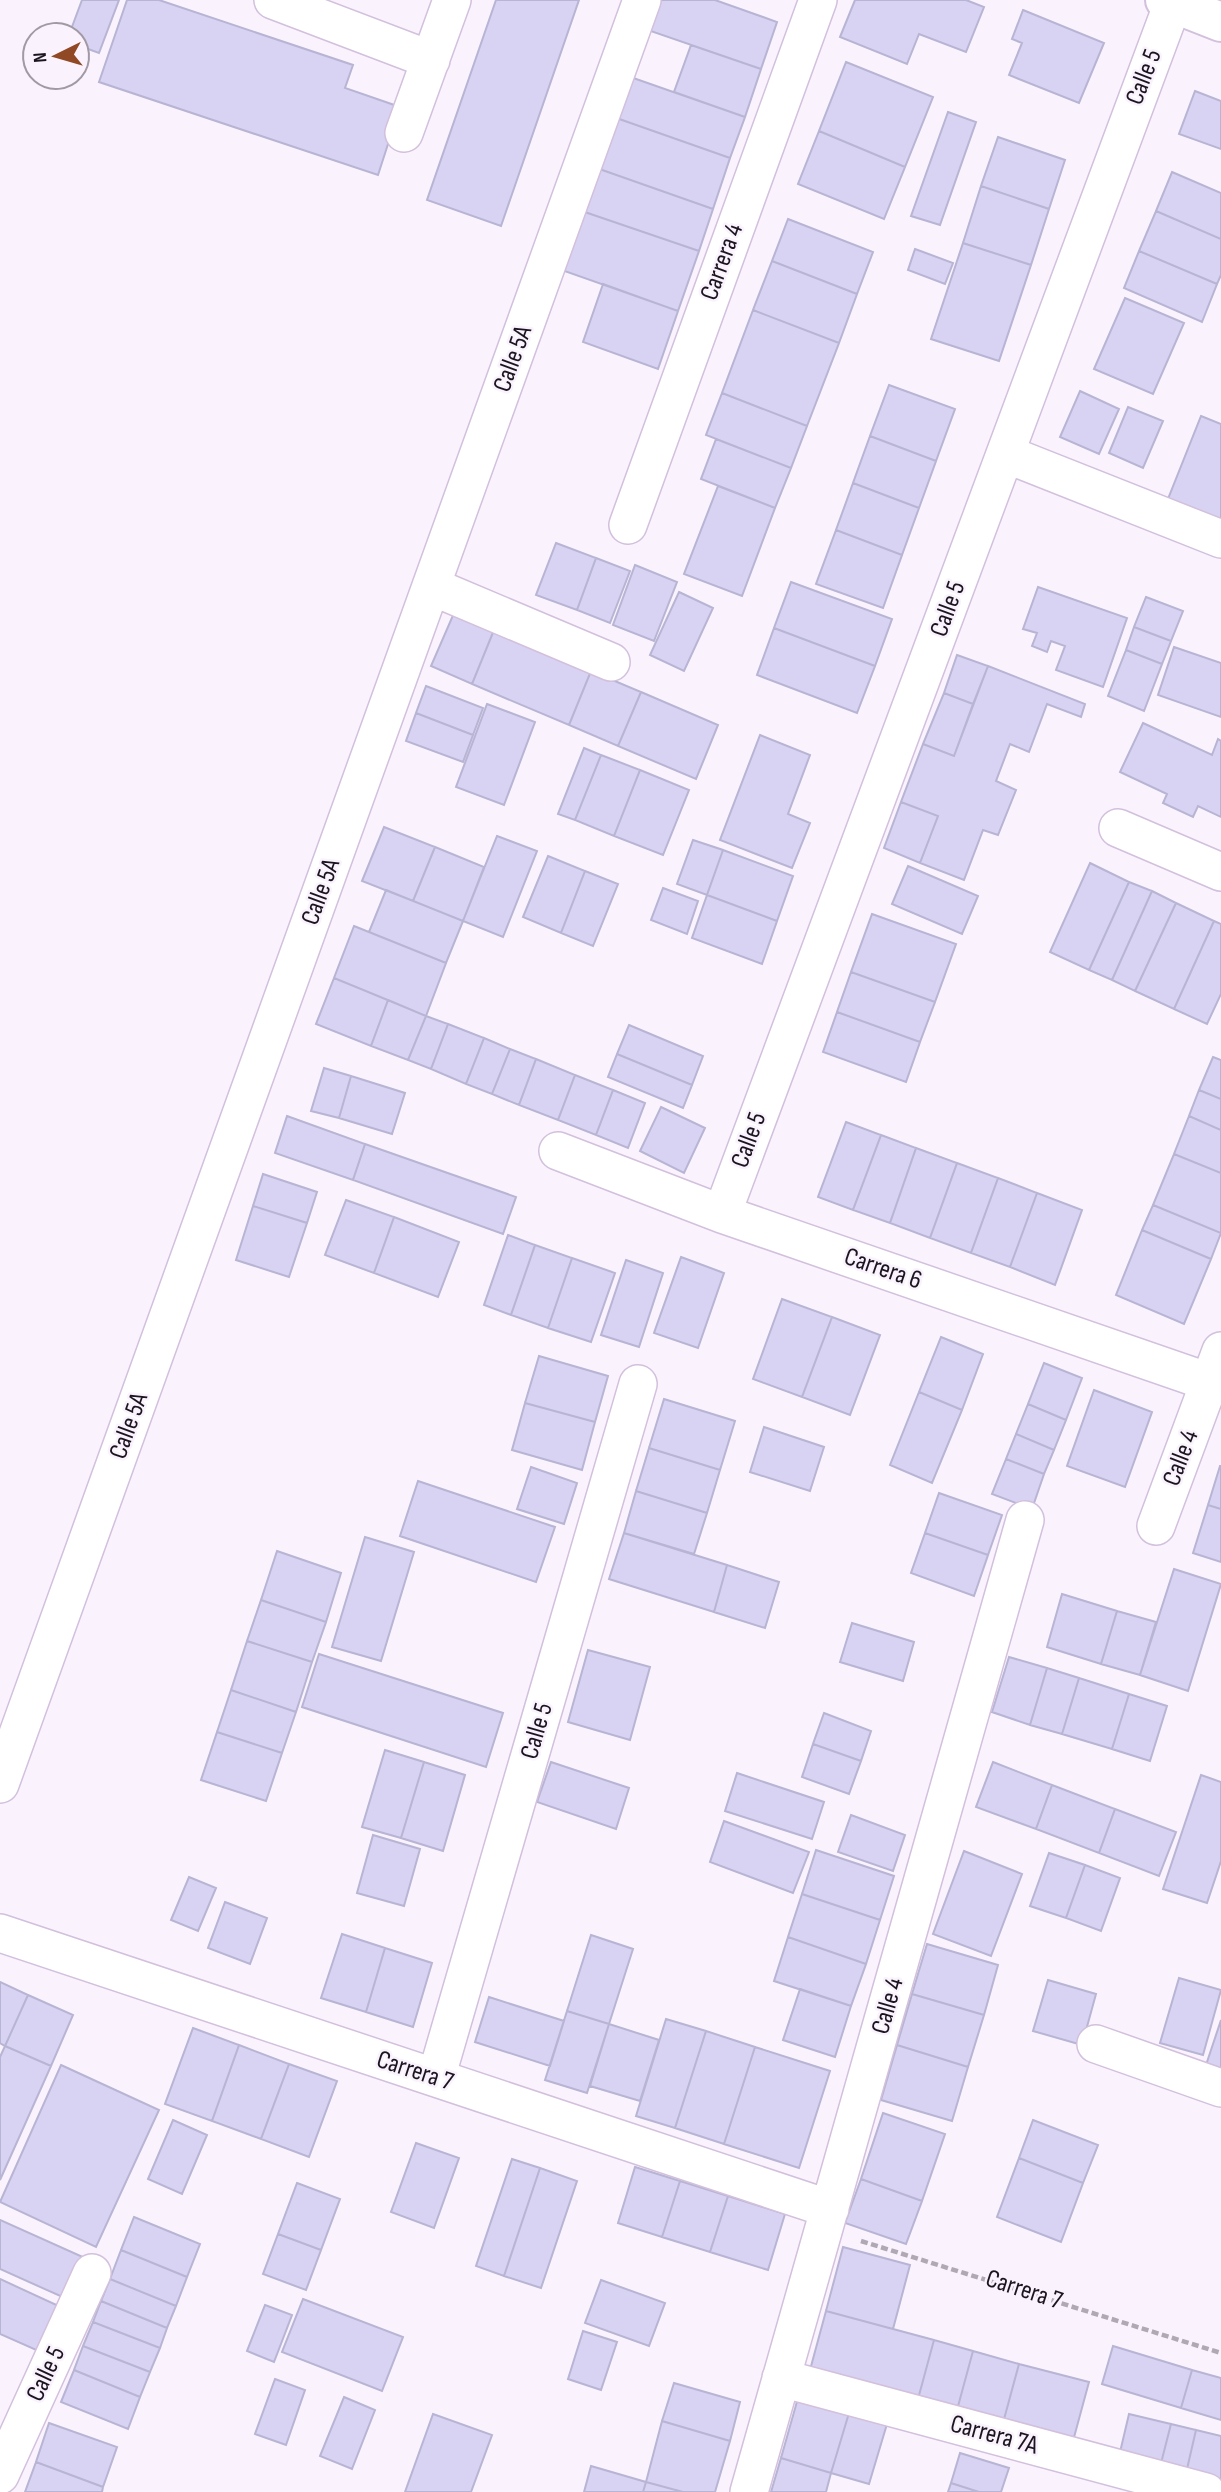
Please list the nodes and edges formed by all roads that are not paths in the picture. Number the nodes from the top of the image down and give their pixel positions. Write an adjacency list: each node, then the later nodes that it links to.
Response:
1 (273, 0): 7 (street)
2 (452, 0): 7 (street)
3 (642, 0): 12 (street, Calle 5A)
4 (818, 0): 10 (street, Carrera 4)
5 (1169, 2): 6 (street); 9 (street, Calle 5)
6 (1221, 22)
7 (431, 60): 8 (street)
8 (404, 133)
9 (1006, 454): 11 (street); 17 (street, Calle 5)
10 (628, 525)
11 (1221, 538)
12 (431, 586): 13 (street); 22 (street, Calle 5A)
13 (611, 662)
14 (1118, 828): 15 (street)
15 (1221, 872)
16 (558, 1151): 17 (street, Carrera 6)
17 (722, 1214): 18 (street, Carrera 6)
18 (1215, 1367): 21 (street, Calle 4)
19 (638, 1384): 25 (street, Calle 5)
20 (1025, 1520): 27 (street, Calle 4)
21 (1156, 1526)
22 (0, 1784)
23 (0, 1933): 25 (street, Carrera 7)
24 (1096, 2044): 26 (street)
25 (436, 2078): 27 (street, Carrera 7)
26 (1221, 2088)
27 (828, 2220): 29 (street, Calle 4)
28 (92, 2273): 30 (street, Calle 5)
29 (781, 2378): 31 (street, Calle 4); 32 (street, Carrera 7A)
30 (0, 2475)
31 (749, 2492)
32 (1206, 2492)

